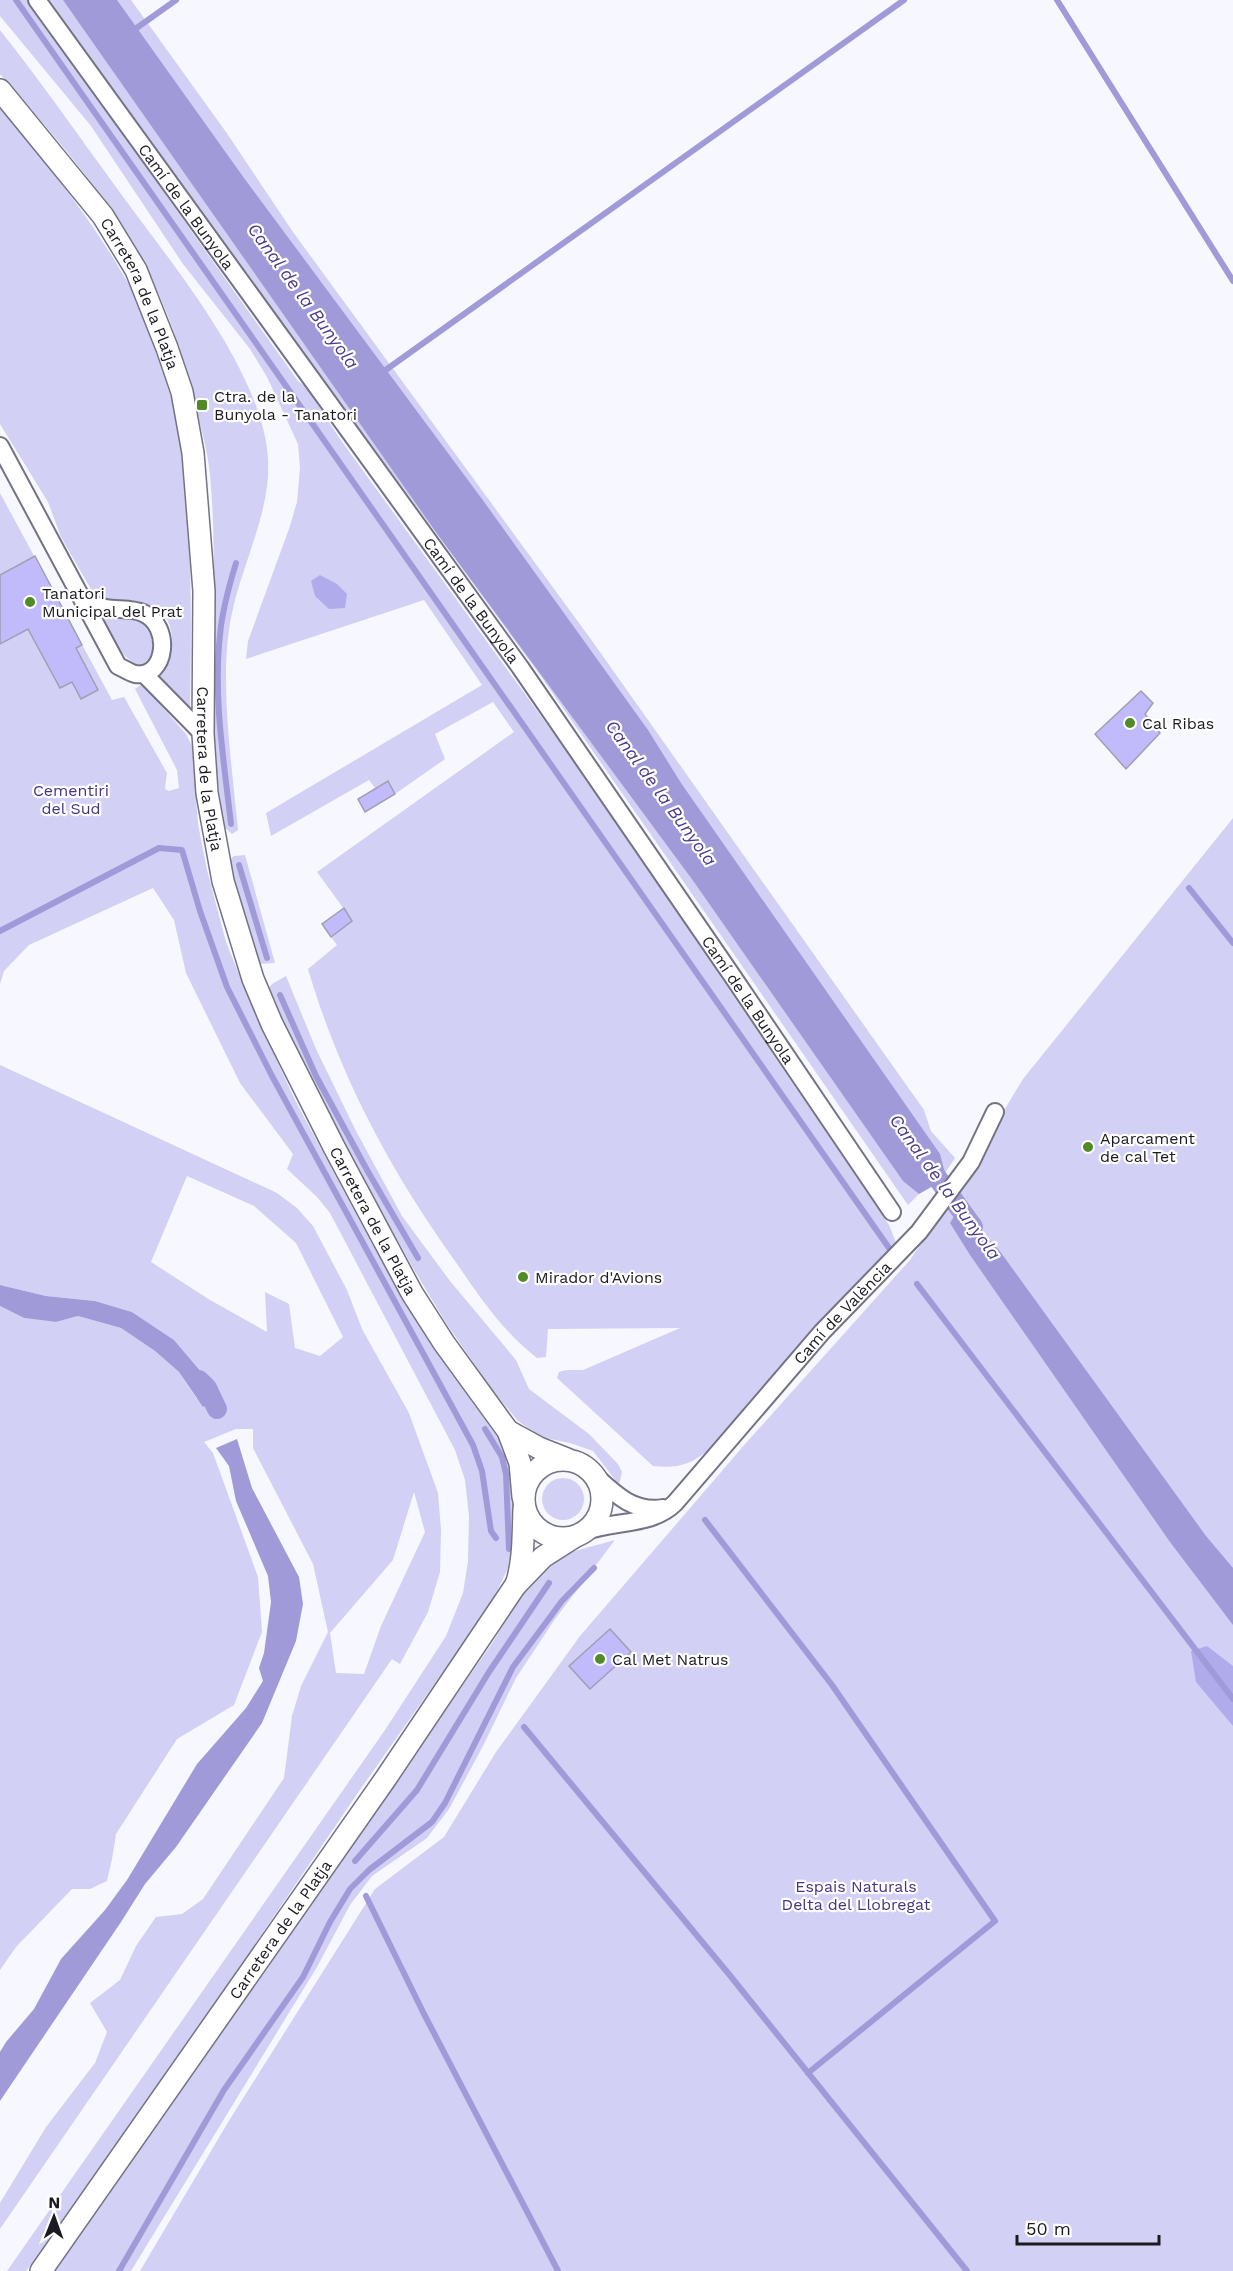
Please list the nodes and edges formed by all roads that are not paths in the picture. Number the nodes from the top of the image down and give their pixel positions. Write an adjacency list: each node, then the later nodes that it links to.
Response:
1 (38, 0): 8 (street, Camí de la Bunyola)
2 (0, 90): 6 (street, Carretera de la Platja)
3 (0, 446): 4 (street)
4 (83, 601): 5 (street); 5 (street)
5 (144, 674): 6 (street)
6 (203, 734): 9 (street, Carretera de la Platja)
7 (995, 1112): 13 (street, Camí de València)
8 (892, 1212)
9 (508, 1431): 10 (street, Carretera de la Platja); 12 (street, Carretera de la Platja)
10 (573, 1461): 11 (street); 12 (street)
11 (592, 1473): 13 (street); 14 (street)
12 (524, 1503): 14 (street); 15 (street, Carretera de la Platja)
13 (675, 1503): 14 (street, Camí de València)
14 (581, 1533): 15 (street, Carretera de la Platja)
15 (515, 1586): 16 (street, Carretera de la Platja)
16 (41, 2271)

